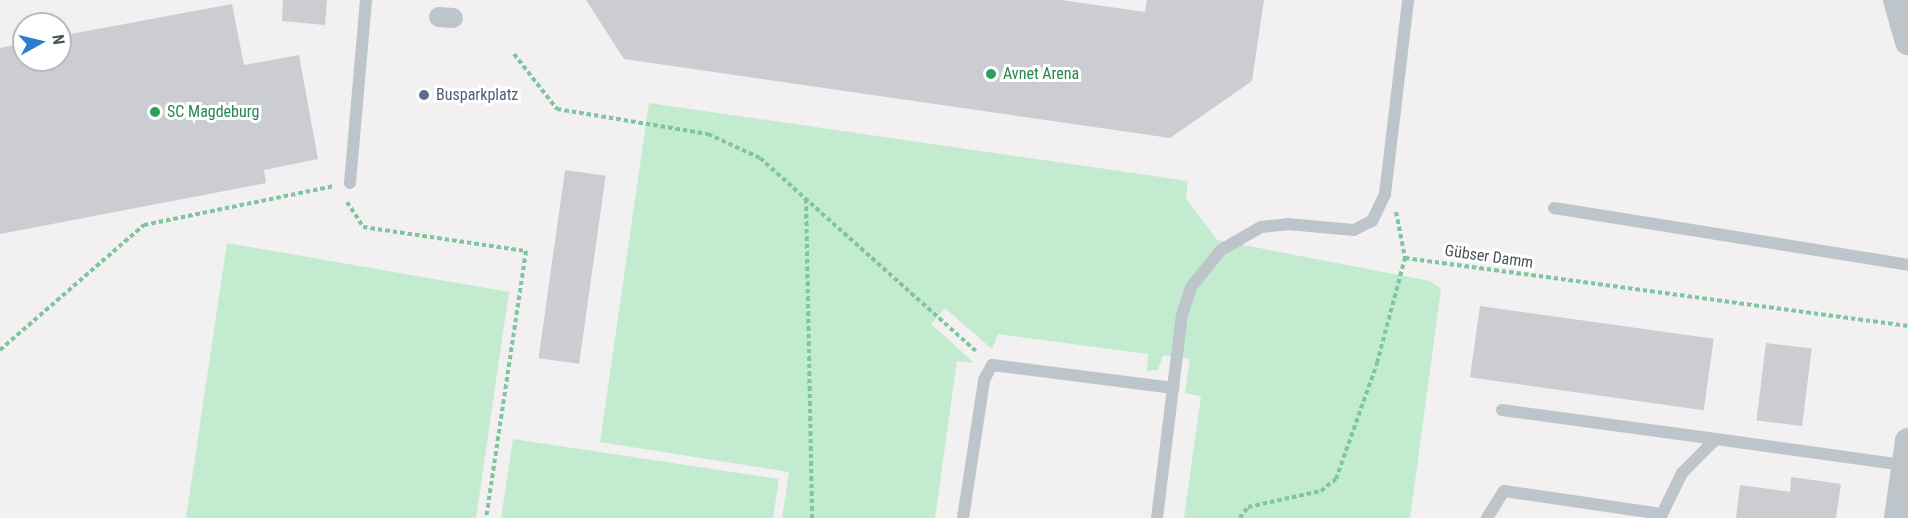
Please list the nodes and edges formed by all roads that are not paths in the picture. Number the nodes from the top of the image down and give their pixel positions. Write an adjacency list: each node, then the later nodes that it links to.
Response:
1 (366, 0): 5 (lane)
2 (1408, 0): 8 (lane)
3 (1896, 0): 4 (street)
4 (1908, 42)
5 (350, 183)
6 (1554, 208): 7 (lane)
7 (1908, 266)
8 (1174, 388): 13 (lane); 14 (lane)
9 (1502, 410): 10 (lane)
10 (1716, 439): 11 (lane); 12 (lane)
11 (1906, 453): 16 (street)
12 (1661, 516): 15 (lane)
13 (963, 518)
14 (1157, 518)
15 (1487, 518)
16 (1897, 518)

